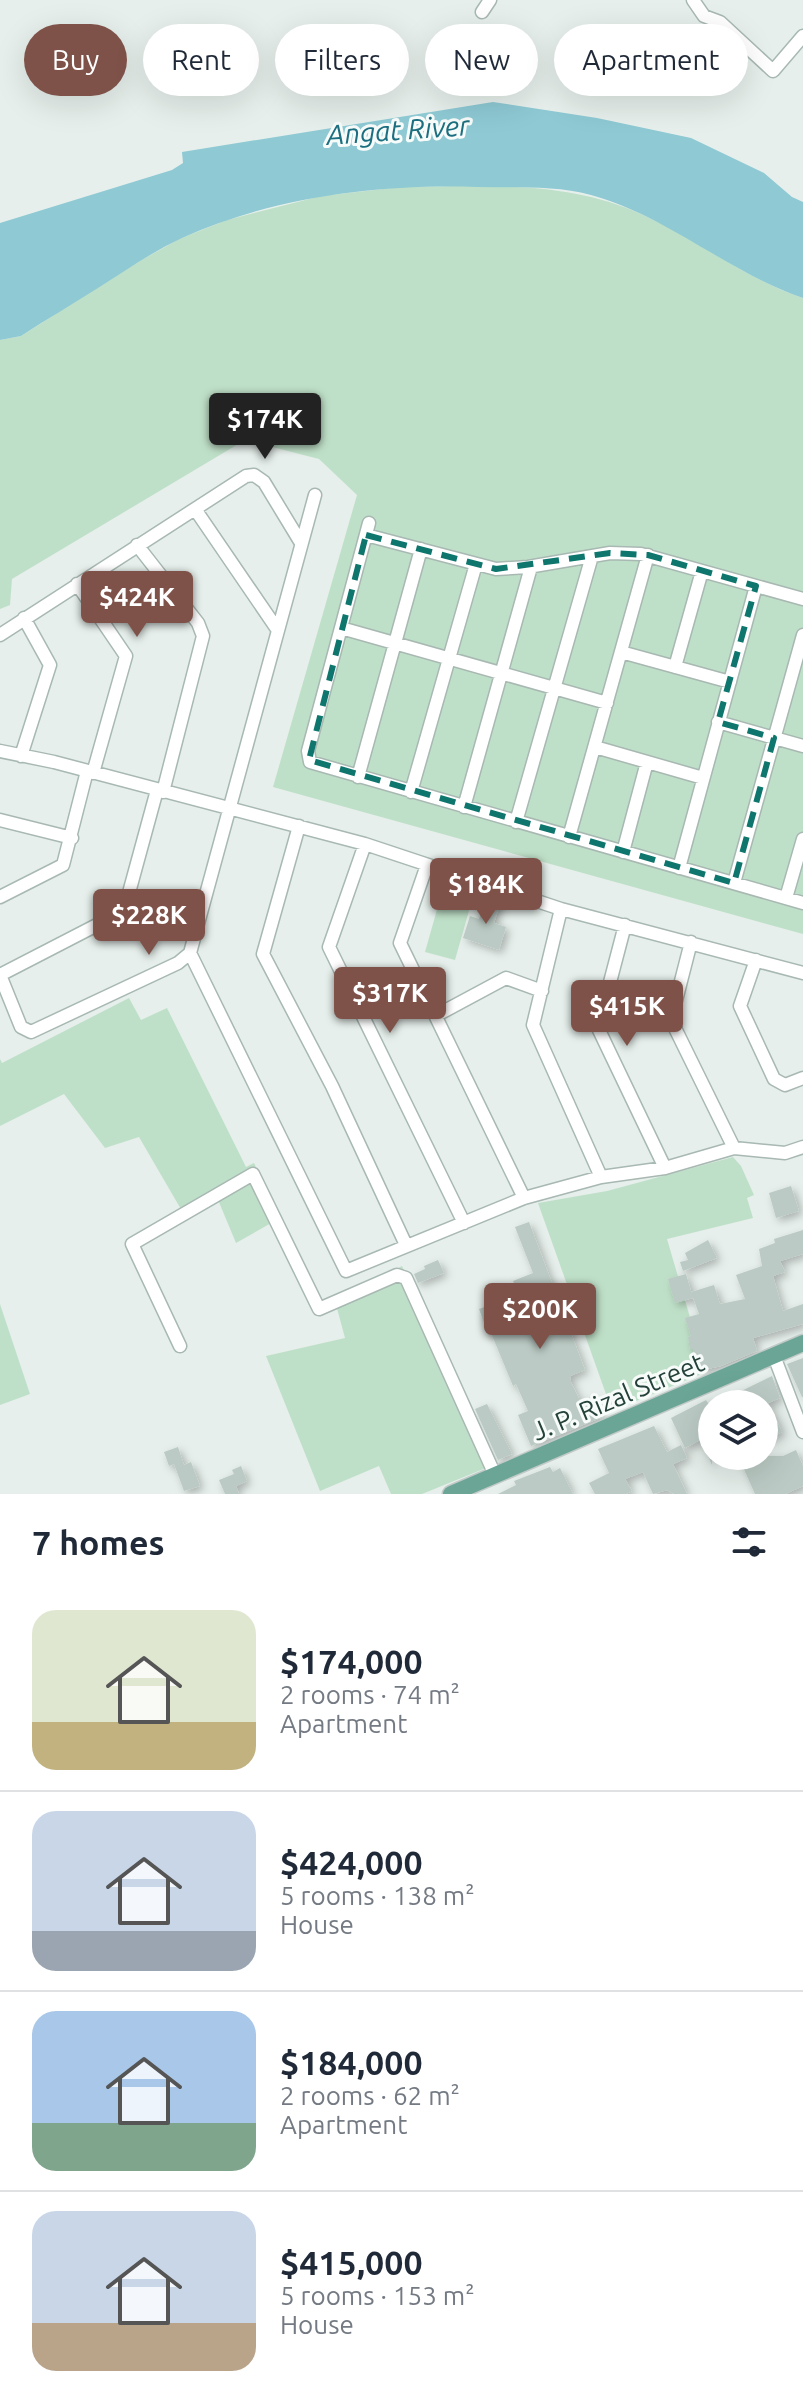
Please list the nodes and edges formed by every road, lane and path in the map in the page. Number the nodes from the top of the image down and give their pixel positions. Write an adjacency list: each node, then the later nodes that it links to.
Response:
1 (490, 0): 3 (street)
2 (693, 0): 4 (street)
3 (482, 12)
4 (803, 36)
5 (315, 495): 7 (street)
6 (195, 509): 7 (street); 8 (street); 20 (street)
7 (301, 543): 20 (street)
8 (137, 545): 15 (street); 41 (street)
9 (421, 549): 12 (street); 19 (street); 23 (street)
10 (648, 555): 11 (street); 14 (street); 24 (street)
11 (592, 556): 13 (street); 29 (street)
12 (476, 564): 13 (street); 25 (street)
13 (531, 567): 27 (street)
14 (702, 571): 16 (street); 26 (street)
15 (77, 584): 18 (street); 38 (street)
16 (756, 586): 17 (street); 28 (street)
17 (803, 599)
18 (24, 618): 21 (street); 36 (street)
19 (341, 628): 23 (street); 39 (street)
20 (277, 629): 44 (street)
21 (0, 635)
22 (803, 635): 32 (street)
23 (395, 643): 25 (street); 39 (street)
24 (621, 652): 26 (street); 30 (street)
25 (449, 658): 27 (street); 42 (street)
26 (675, 667): 28 (street)
27 (501, 673): 29 (street); 43 (street)
28 (730, 682): 31 (street)
29 (555, 688): 30 (street); 46 (street)
30 (607, 703): 34 (street)
31 (718, 722): 32 (street); 40 (street)
32 (774, 738): 33 (street); 55 (street)
33 (803, 746)
34 (595, 747): 37 (street); 48 (street)
35 (0, 751): 36 (street)
36 (21, 756): 38 (street)
37 (647, 762): 40 (street); 52 (street)
38 (90, 772): 41 (street); 49 (street)
39 (358, 777): 42 (street)
40 (703, 778): 54 (street)
41 (160, 791): 44 (street); 65 (street)
42 (411, 792): 43 (street)
43 (464, 807): 46 (street)
44 (230, 808): 47 (street); 62 (street)
45 (0, 820): 49 (street)
46 (516, 822): 48 (street)
47 (299, 826): 51 (street); 75 (street)
48 (569, 837): 52 (street)
49 (72, 838): 56 (street)
50 (803, 839): 57 (street)
51 (365, 844): 53 (street); 74 (street)
52 (623, 852): 54 (street)
53 (427, 865): 59 (street); 67 (street)
54 (679, 868): 55 (street)
55 (734, 883): 57 (street)
56 (0, 897)
57 (786, 898): 58 (street)
58 (803, 903)
59 (561, 909): 60 (street); 66 (street)
60 (625, 925): 61 (street); 71 (street)
61 (691, 942): 63 (street); 70 (street)
62 (190, 953): 65 (street); 75 (street)
63 (756, 960): 64 (street); 68 (street)
64 (803, 973)
65 (0, 975)
66 (542, 991): 67 (street); 72 (street)
67 (437, 1015): 73 (street)
68 (803, 1078)
69 (803, 1147): 70 (street)
70 (734, 1148): 71 (street)
71 (665, 1168): 72 (street)
72 (601, 1177): 73 (street)
73 (524, 1198): 74 (street)
74 (464, 1223): 75 (street)
75 (406, 1245)
76 (803, 1343): 78 (main road, J. P. Rizal Street)
77 (180, 1346): 80 (street)
78 (774, 1356): 79 (street); 80 (main road, J. P. Rizal Street)
79 (803, 1432)
80 (495, 1475): 81 (main road, J. P. Rizal Street)
81 (451, 1494)

